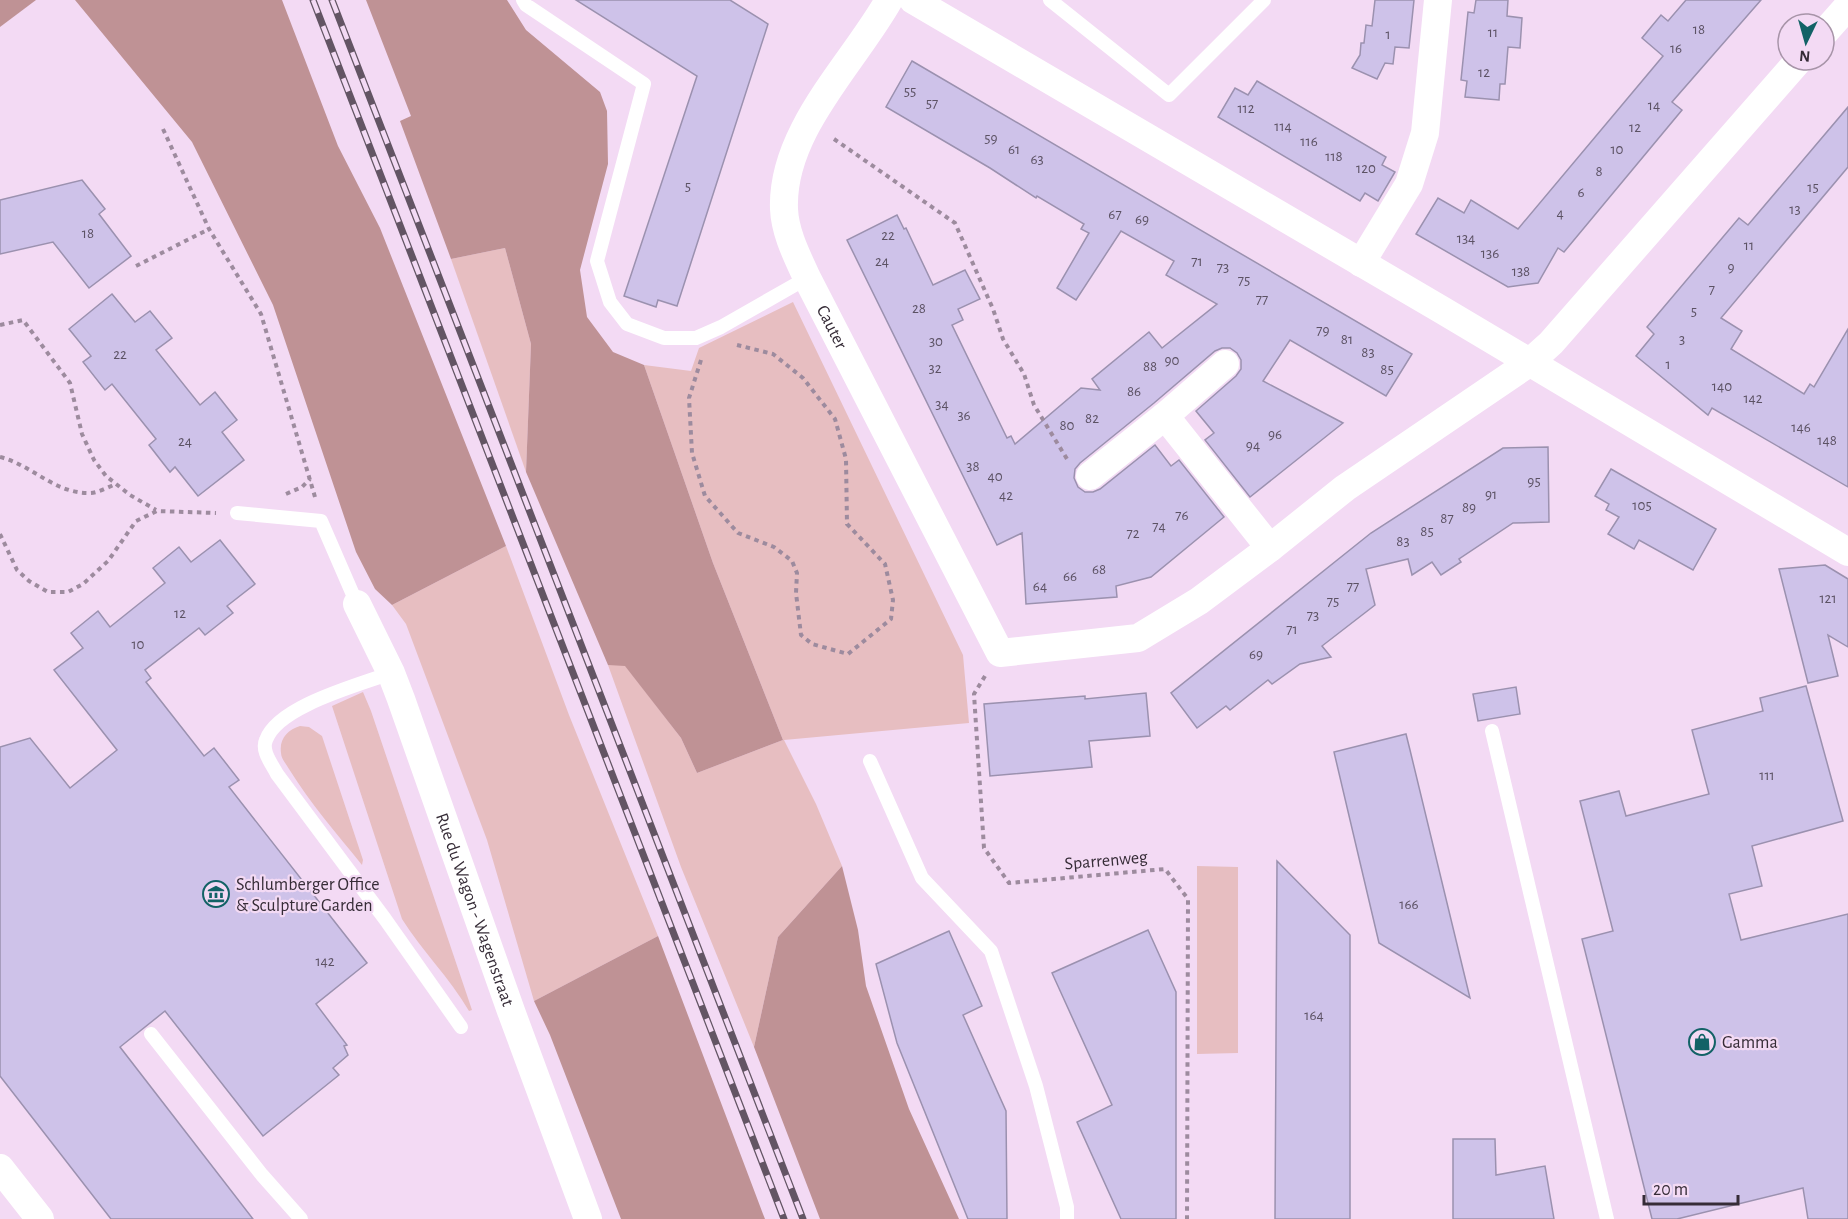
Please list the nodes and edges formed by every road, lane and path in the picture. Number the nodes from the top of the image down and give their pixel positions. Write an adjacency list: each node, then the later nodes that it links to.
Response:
1 (523, 0): 17 (lane)
2 (890, 0): 11 (street, Cauter)
3 (913, 0): 13 (street)
4 (1050, 0): 5 (lane)
5 (1264, 0)
6 (1438, 0): 13 (street)
7 (1848, 6): 8 (street)
8 (1836, 20)
9 (1788, 72): 19 (street)
10 (163, 129): 12 (path)
11 (801, 134): 15 (street, Cauter); 23 (path)
12 (209, 229): 14 (path); 24 (path)
13 (1361, 263): 19 (street)
14 (136, 266)
15 (807, 278): 17 (lane); 35 (street, Cauter)
16 (0, 325): 25 (path)
17 (709, 332): 18 (path)
18 (716, 346): 18 (path)
19 (1529, 363): 32 (street); 33 (street)
20 (1226, 364): 21 (street)
21 (1165, 416): 23 (street); 32 (street)
22 (0, 457): 25 (path)
23 (1090, 476)
24 (310, 479): 26 (path); 29 (path)
25 (117, 484): 27 (path)
26 (280, 496)
27 (157, 511): 28 (path); 31 (path)
28 (237, 513): 29 (lane)
29 (321, 521): 30 (lane); 34 (lane)
30 (308, 529)
31 (0, 534)
32 (1270, 548): 35 (street)
33 (1848, 552)
34 (357, 604): 36 (street, Rue du Wagon - Wagenstraat)
35 (1000, 653): 46 (path, Sparrenweg)
36 (391, 673): 39 (lane); 44 (street, Rue du Wagon - Wagenstraat)
37 (1492, 731): 47 (lane)
38 (870, 761): 45 (lane)
39 (461, 1027)
40 (151, 1034): 43 (lane)
41 (0, 1168): 42 (street)
42 (40, 1219)
43 (301, 1219)
44 (588, 1219)
45 (1067, 1219)
46 (1187, 1219)
47 (1607, 1219)

